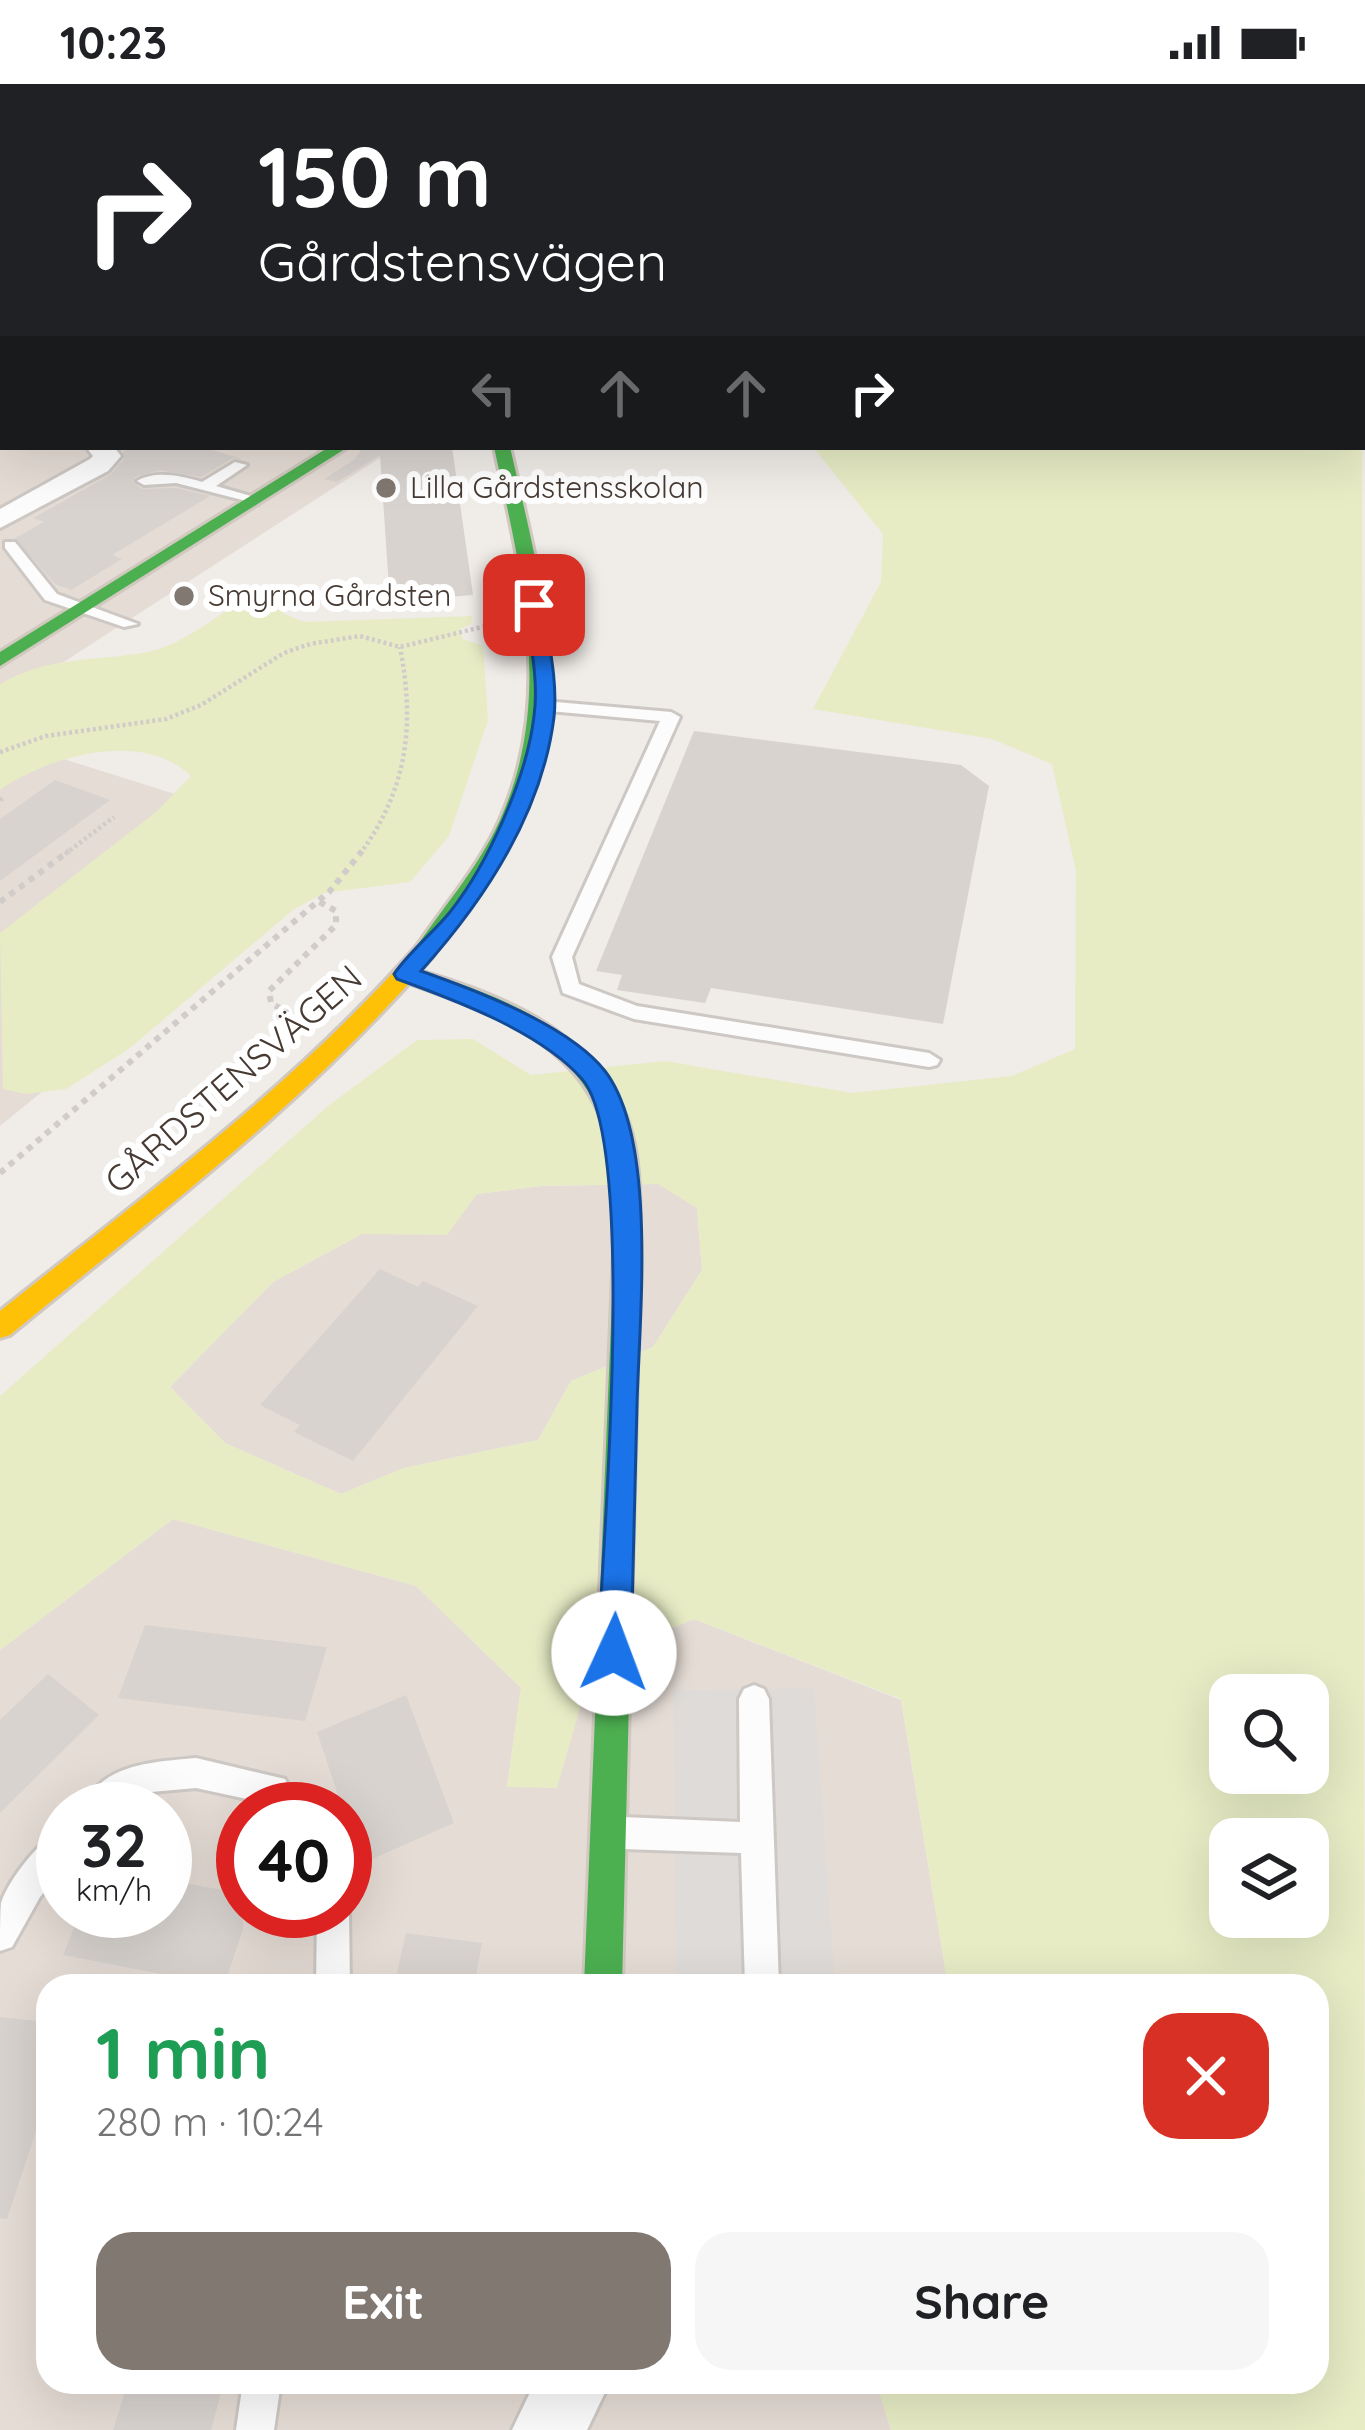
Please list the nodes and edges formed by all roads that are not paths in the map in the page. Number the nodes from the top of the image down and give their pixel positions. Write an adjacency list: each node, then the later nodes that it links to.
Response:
1 (102, 450): 8 (street)
2 (335, 450): 7 (street)
3 (503, 450): 12 (street, GÅRDSTENSVÄGEN)
4 (240, 465): 6 (lane)
5 (144, 481): 6 (lane)
6 (204, 487): 7 (lane)
7 (254, 501): 9 (street)
8 (5, 532): 9 (lane)
9 (82, 608): 10 (lane); 11 (street)
10 (130, 624)
11 (0, 660)
12 (544, 706): 13 (street, GÅRDSTENSVÄGEN); 14 (lane)
13 (405, 974): 15 (street, GÅRDSTENSVÄGEN); 19 (street)
14 (929, 1060)
15 (0, 1327)
16 (754, 1699): 20 (lane)
17 (130, 1782): 18 (lane)
18 (235, 1782)
19 (608, 1832): 20 (lane); 25 (street)
20 (756, 1838): 26 (lane)
21 (36, 1877): 22 (lane)
22 (0, 1935)
23 (333, 1938): 24 (lane)
24 (332, 1974)
25 (604, 1974)
26 (762, 1974)
27 (260, 2394): 29 (lane)
28 (568, 2394): 30 (street)
29 (255, 2430)
30 (548, 2430)

